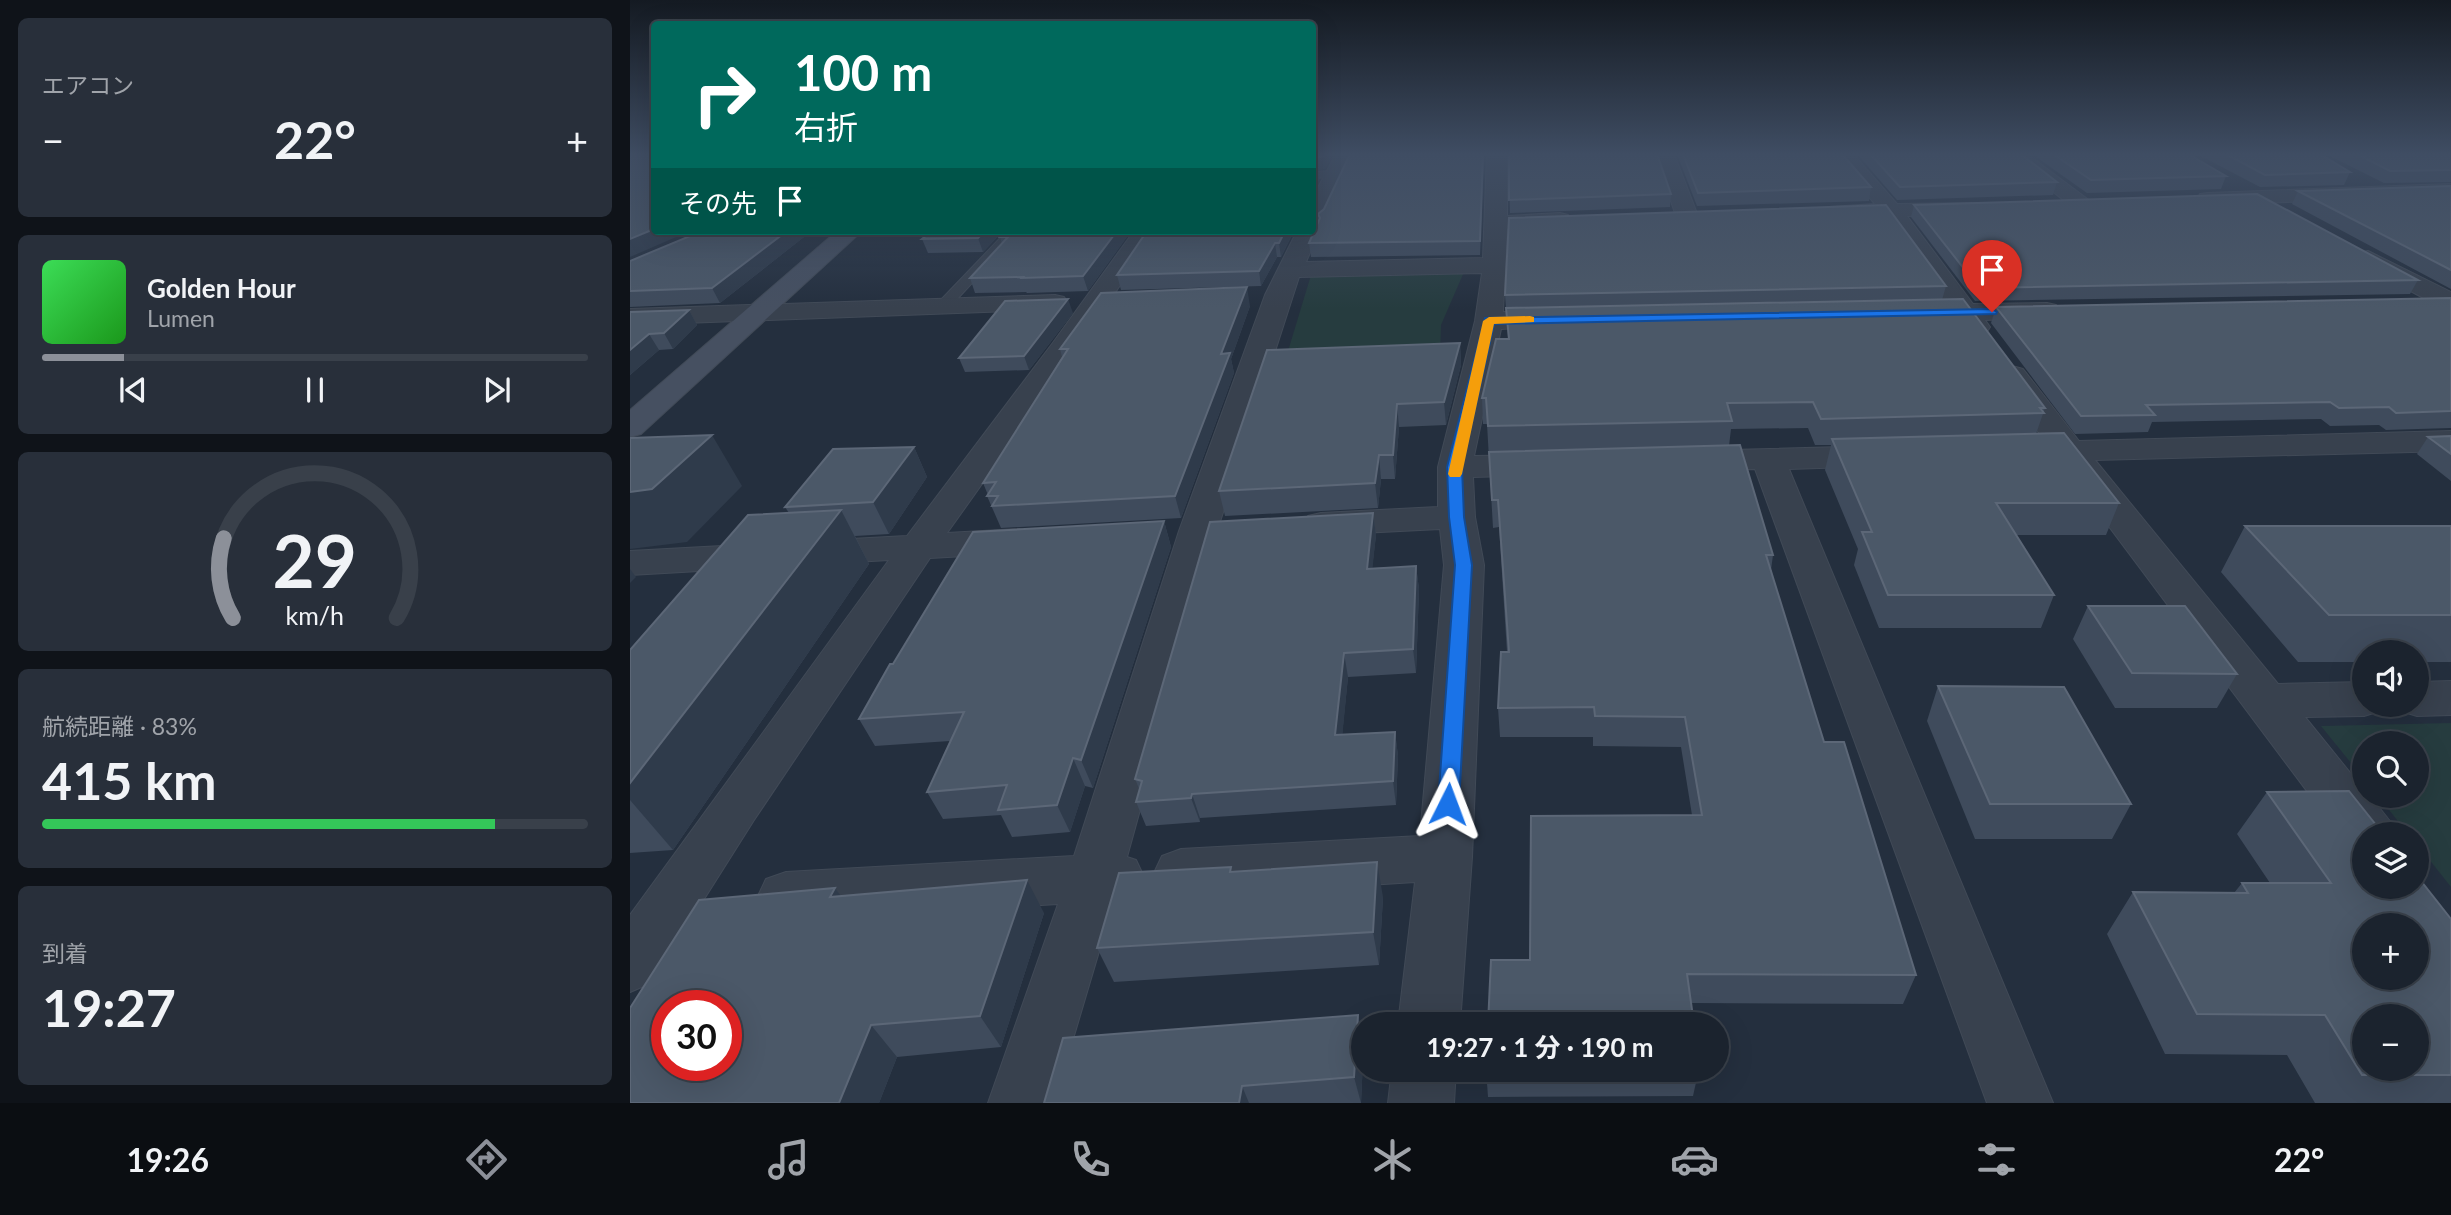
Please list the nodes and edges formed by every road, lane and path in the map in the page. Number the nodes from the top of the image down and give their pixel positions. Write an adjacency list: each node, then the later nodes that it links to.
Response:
1 (1496, 205): 13 (street)
2 (1683, 205): 10 (street)
3 (1887, 205): 6 (street)
4 (2268, 205): 9 (street)
5 (1987, 207): 6 (street)
6 (1891, 210): 7 (street); 27 (street)
7 (1810, 212)
8 (1714, 215): 10 (street)
9 (2287, 215)
10 (1687, 216): 11 (street)
11 (1660, 217)
12 (1578, 220): 13 (street)
13 (1496, 223): 19 (street)
14 (847, 235): 26 (street)
15 (1010, 235): 24 (lane)
16 (1142, 235): 21 (street)
17 (1306, 235): 20 (street)
18 (2346, 246): 22 (street)
19 (1494, 265): 20 (street); 31 (street)
20 (1273, 287): 52 (street)
21 (1113, 301): 24 (street); 44 (street)
22 (2451, 302): 23 (street)
23 (2395, 304)
24 (942, 307): 26 (street)
25 (2076, 310): 27 (street)
26 (759, 313): 29 (street); 32 (street)
27 (1965, 313): 28 (street); 34 (street)
28 (1895, 314)
29 (630, 317)
30 (1587, 319): 31 (street)
31 (1489, 321): 40 (street)
32 (630, 427)
33 (2451, 441): 34 (street)
34 (2068, 451): 35 (street); 49 (street)
35 (2000, 453)
36 (1904, 455): 37 (street)
37 (1768, 459): 38 (street); 59 (street)
38 (1659, 462)
39 (1577, 464): 40 (street)
40 (1455, 467): 41 (street)
41 (1457, 517): 42 (street); 51 (street)
42 (1293, 526)
43 (1058, 539): 44 (street)
44 (919, 547): 45 (street); 53 (street)
45 (630, 563)
46 (2451, 698): 48 (street)
47 (2352, 699): 49 (street)
48 (2429, 699)
49 (2268, 701): 50 (street)
50 (2360, 822)
51 (1445, 858): 52 (street); 55 (street)
52 (1094, 878): 53 (street); 57 (street)
53 (650, 904): 54 (street)
54 (630, 964)
55 (1430, 1012)
56 (1423, 1082): 58 (street)
57 (1021, 1103)
58 (1421, 1103)
59 (2020, 1103)

